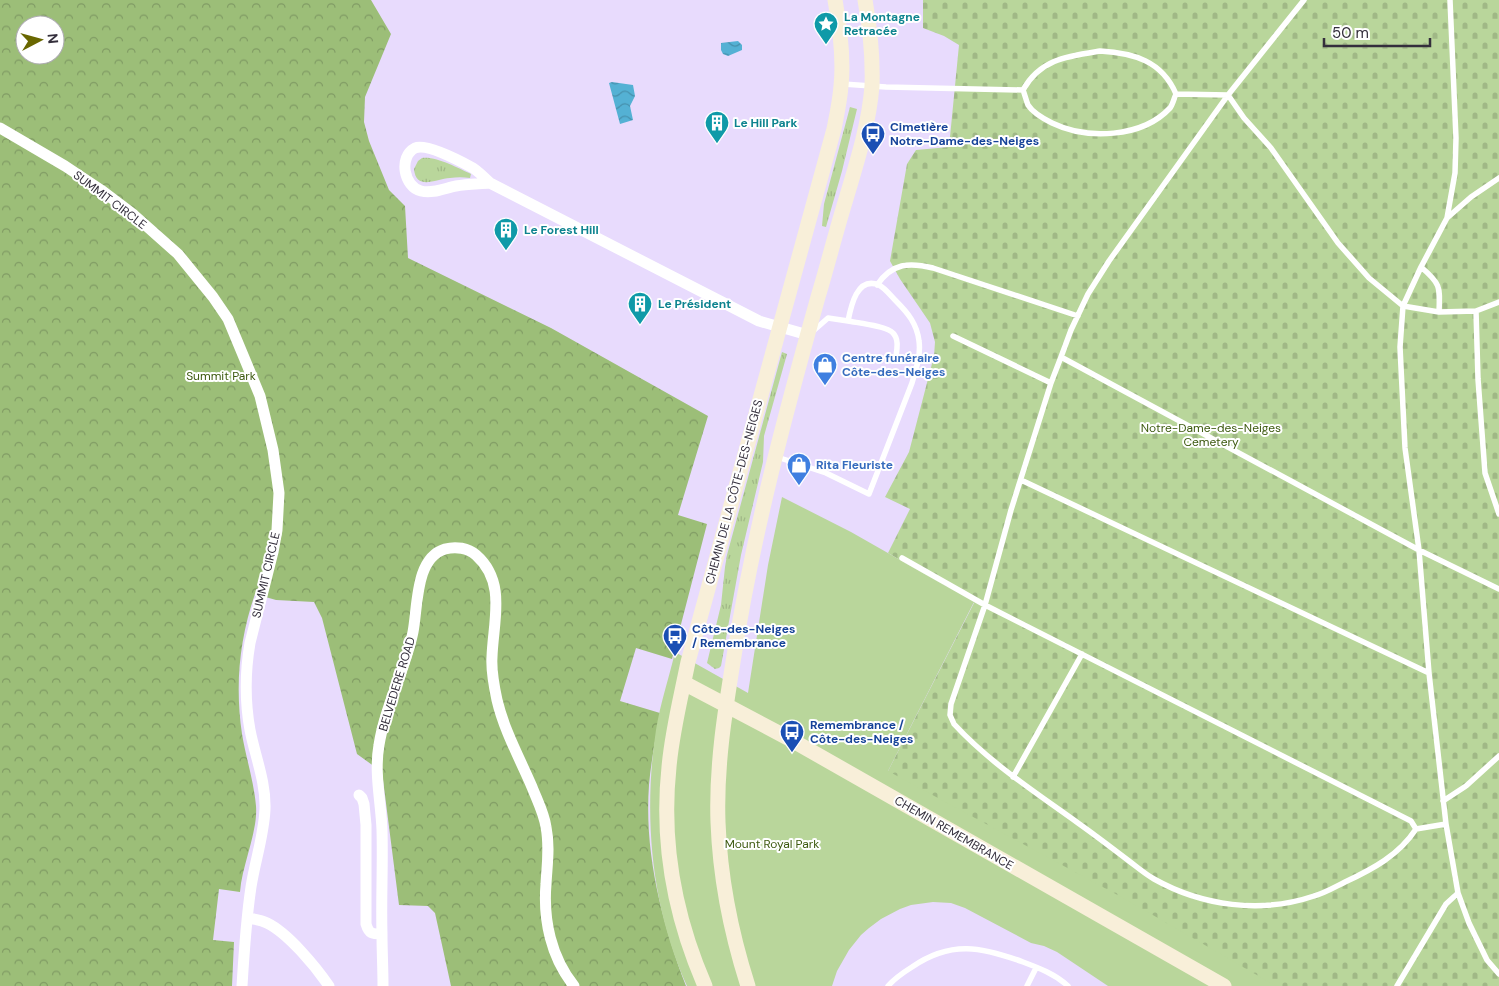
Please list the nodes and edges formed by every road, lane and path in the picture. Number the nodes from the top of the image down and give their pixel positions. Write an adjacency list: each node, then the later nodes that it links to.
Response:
1 (834, 0): 5 (main road, CHEMIN DE LA CÔTE-DES-NEIGES)
2 (865, 0): 6 (main road)
3 (1304, 0): 9 (lane)
4 (1450, 0): 13 (lane)
5 (842, 84): 6 (lane); 22 (main road, CHEMIN DE LA CÔTE-DES-NEIGES)
6 (872, 86): 7 (lane); 23 (main road)
7 (1023, 90): 8 (lane); 8 (lane)
8 (1176, 94): 9 (lane)
9 (1228, 95): 17 (lane); 20 (lane)
10 (0, 128): 46 (street, SUMMIT CIRCLE)
11 (1499, 178): 13 (lane)
12 (490, 184): 12 (street); 22 (street)
13 (1447, 218): 14 (lane)
14 (1422, 267): 17 (lane); 19 (lane)
15 (877, 285): 20 (lane); 21 (lane); 28 (lane)
16 (1499, 302): 18 (lane)
17 (1403, 306): 19 (lane); 31 (lane)
18 (1476, 311): 19 (lane); 30 (lane)
19 (1439, 312)
20 (1078, 316): 26 (lane)
21 (848, 321): 23 (lane); 25 (lane)
22 (779, 328): 23 (street); 37 (main road, CHEMIN DE LA CÔTE-DES-NEIGES)
23 (808, 336): 28 (main road)
24 (953, 336): 27 (lane)
25 (896, 356)
26 (1061, 358): 27 (lane); 31 (lane)
27 (1051, 383): 29 (lane)
28 (775, 456): 38 (main road)
29 (1021, 480): 34 (lane); 36 (lane)
30 (1499, 514)
31 (1418, 550): 33 (lane); 36 (lane)
32 (902, 558): 34 (lane)
33 (1499, 589)
34 (985, 605): 35 (lane); 40 (lane)
35 (1082, 654): 40 (lane); 44 (lane)
36 (1429, 674): 42 (lane)
37 (684, 683): 38 (main road, CHEMIN REMEMBRANCE); 54 (main road, CHEMIN DE LA CÔTE-DES-NEIGES)
38 (726, 705): 55 (main road); 59 (main road, CHEMIN REMEMBRANCE)
39 (1499, 756): 42 (lane)
40 (1013, 777): 44 (lane)
41 (360, 795): 47 (street)
42 (1444, 801): 43 (lane)
43 (1446, 824): 44 (lane); 45 (lane)
44 (1416, 829)
45 (1458, 893): 49 (lane); 60 (lane)
46 (248, 918): 50 (street, SUMMIT CIRCLE); 51 (street)
47 (382, 934): 52 (street, BELVEDERE ROAD); 53 (street, BELVEDERE ROAD)
48 (1036, 968): 56 (lane); 57 (lane); 58 (lane)
49 (1499, 974)
50 (242, 986)
51 (329, 986)
52 (383, 986)
53 (574, 986)
54 (705, 986)
55 (748, 986)
56 (888, 986)
57 (1027, 986)
58 (1068, 986)
59 (1224, 986)
60 (1396, 986)

